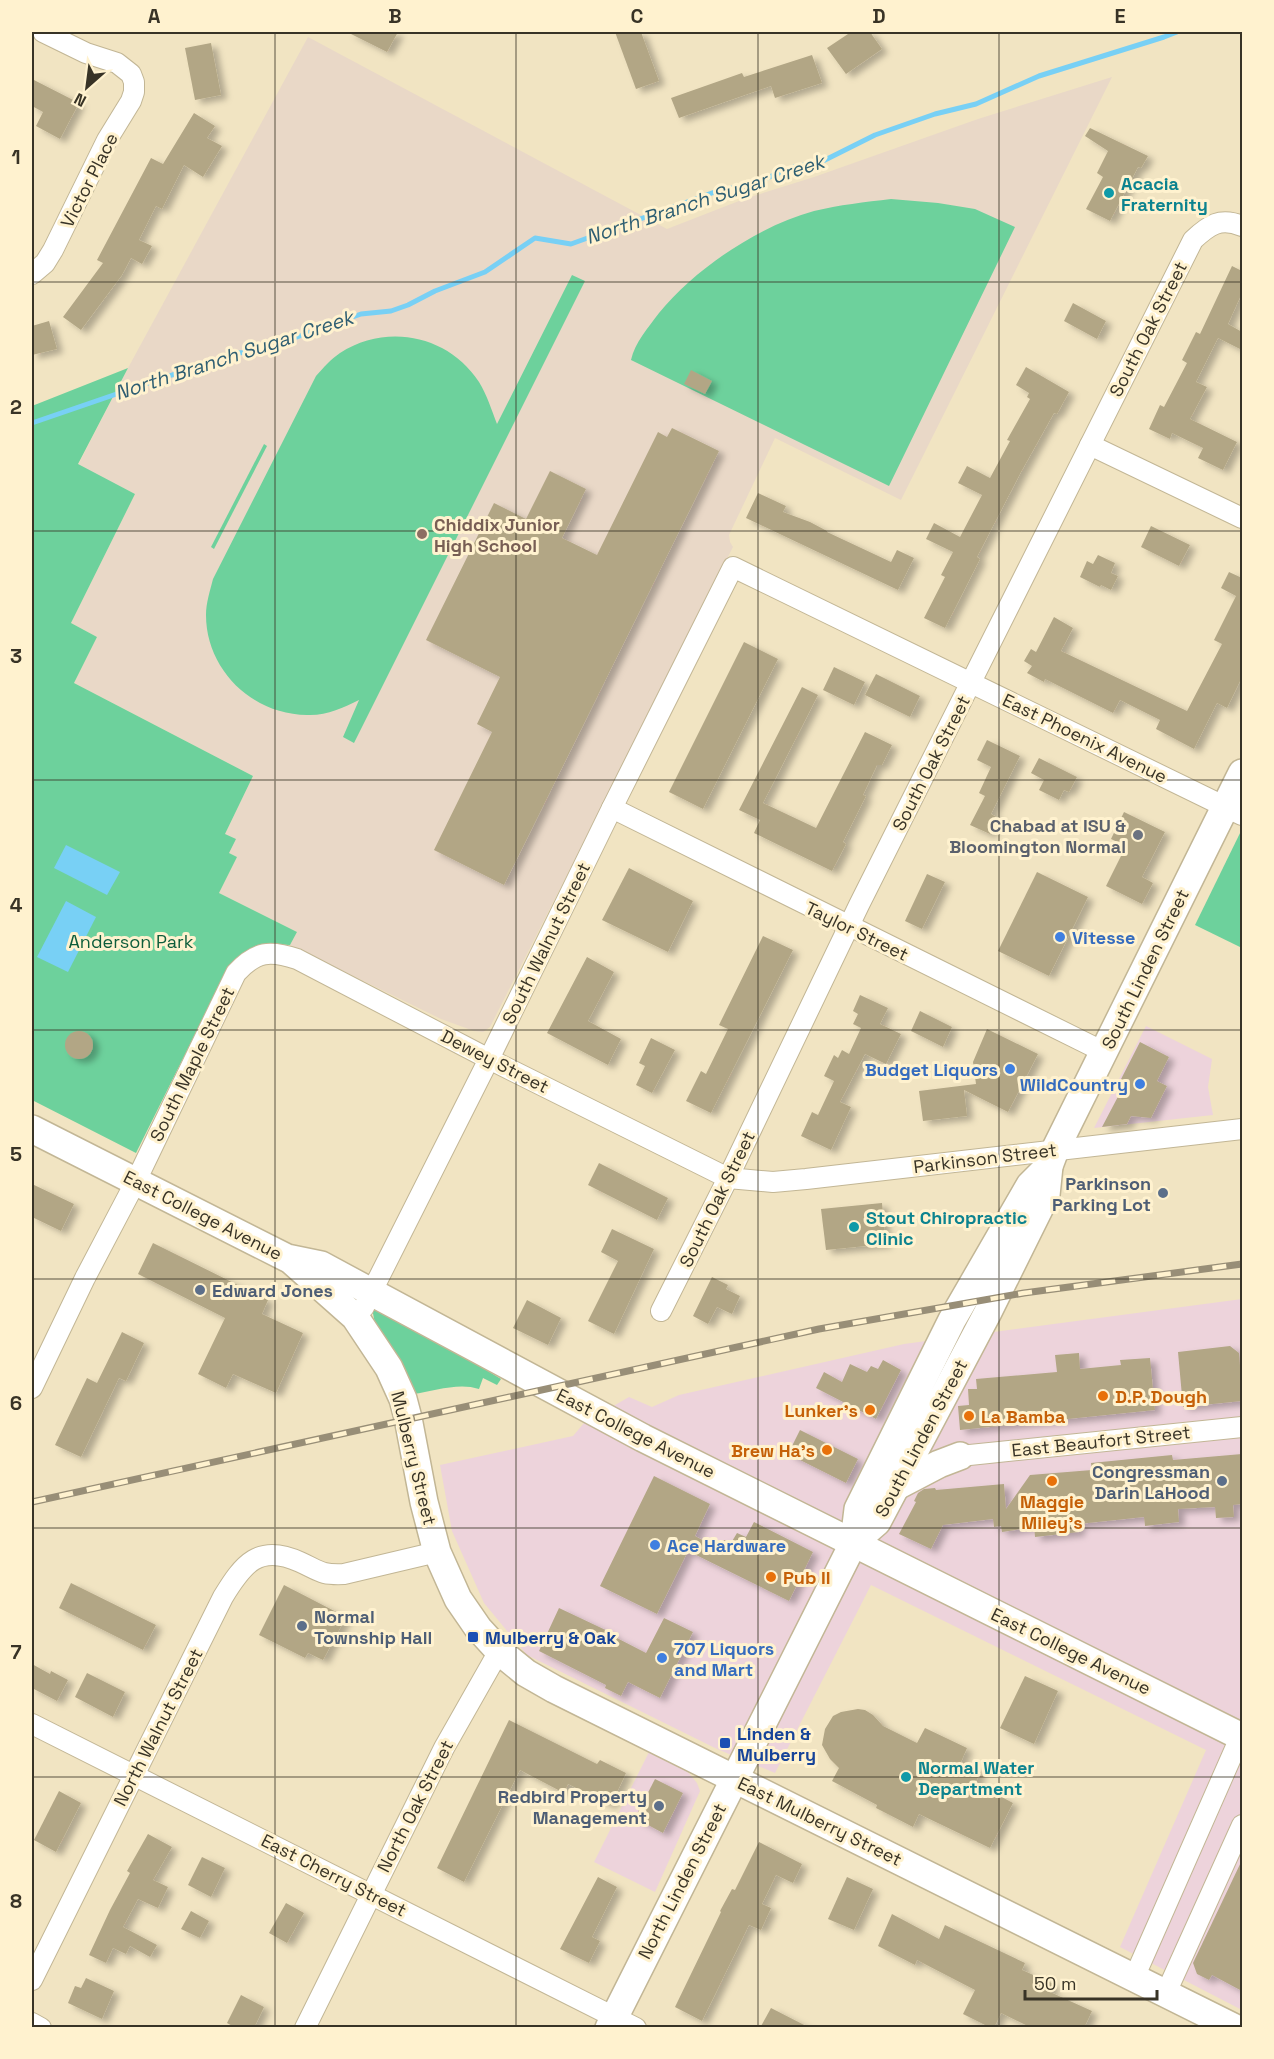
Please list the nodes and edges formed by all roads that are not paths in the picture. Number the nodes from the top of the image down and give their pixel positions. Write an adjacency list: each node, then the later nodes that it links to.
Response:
1 (43, 32): 3 (street, Victor Place)
2 (1242, 226): 4 (street, South Oak Street)
3 (32, 274)
4 (1090, 445): 5 (street); 7 (street, South Oak Street)
5 (1242, 519)
6 (733, 567): 7 (street, East Phoenix Avenue); 9 (street, South Walnut Street)
7 (972, 683): 10 (street, East Phoenix Avenue); 11 (street, South Oak Street)
8 (1242, 773): 10 (main road, South Linden Street)
9 (612, 808): 11 (street, Taylor Street); 14 (street, South Walnut Street)
10 (1234, 811): 13 (main road, South Linden Street)
11 (849, 927): 13 (street, Taylor Street); 18 (street, South Oak Street)
12 (259, 955): 14 (street, Dewey Street); 19 (street, South Maple Street)
13 (1104, 1052): 17 (main road, South Linden Street)
14 (489, 1059): 18 (street, Dewey Street); 21 (street, South Walnut Street)
15 (32, 1129): 19 (main road, East College Avenue)
16 (1242, 1129): 17 (street, Parkinson Street)
17 (1052, 1158): 18 (street, Parkinson Street); 25 (main road, South Linden Street); 29 (main road, South Linden Street)
18 (728, 1178): 22 (street, South Oak Street)
19 (136, 1181): 20 (main road, East College Avenue); 24 (street, South Maple Street)
20 (287, 1258): 21 (main road, East College Avenue); 23 (main road, Mulberry Street)
21 (372, 1291): 23 (street, South Walnut Street); 29 (main road, East College Avenue)
22 (661, 1311)
23 (355, 1317): 30 (main road, Mulberry Street)
24 (32, 1388)
25 (935, 1412): 27 (main road); 28 (main road, South Linden Street)
26 (1242, 1427): 27 (street, East Beaufort Street)
27 (960, 1456): 28 (main road)
28 (895, 1487): 29 (main road, South Linden Street)
29 (854, 1542): 33 (main road, East College Avenue); 35 (main road, North Linden Street)
30 (437, 1552): 31 (main road, Mulberry Street); 34 (street, North Walnut Street)
31 (497, 1649): 35 (main road, East Mulberry Street); 37 (street, North Oak Street)
32 (32, 1724): 34 (street, East Cherry Street)
33 (1242, 1735): 39 (street)
34 (134, 1775): 37 (street, East Cherry Street); 38 (street, North Walnut Street)
35 (733, 1778): 39 (main road, East Mulberry Street); 41 (main road, North Linden Street)
36 (1242, 1825): 39 (street)
37 (371, 1895): 41 (street, East Cherry Street); 43 (street, North Oak Street)
38 (32, 1980)
39 (1150, 1985): 44 (main road, East Mulberry Street)
40 (32, 2023): 42 (street)
41 (619, 2024)
42 (41, 2028)
43 (305, 2028)
44 (1235, 2028)

